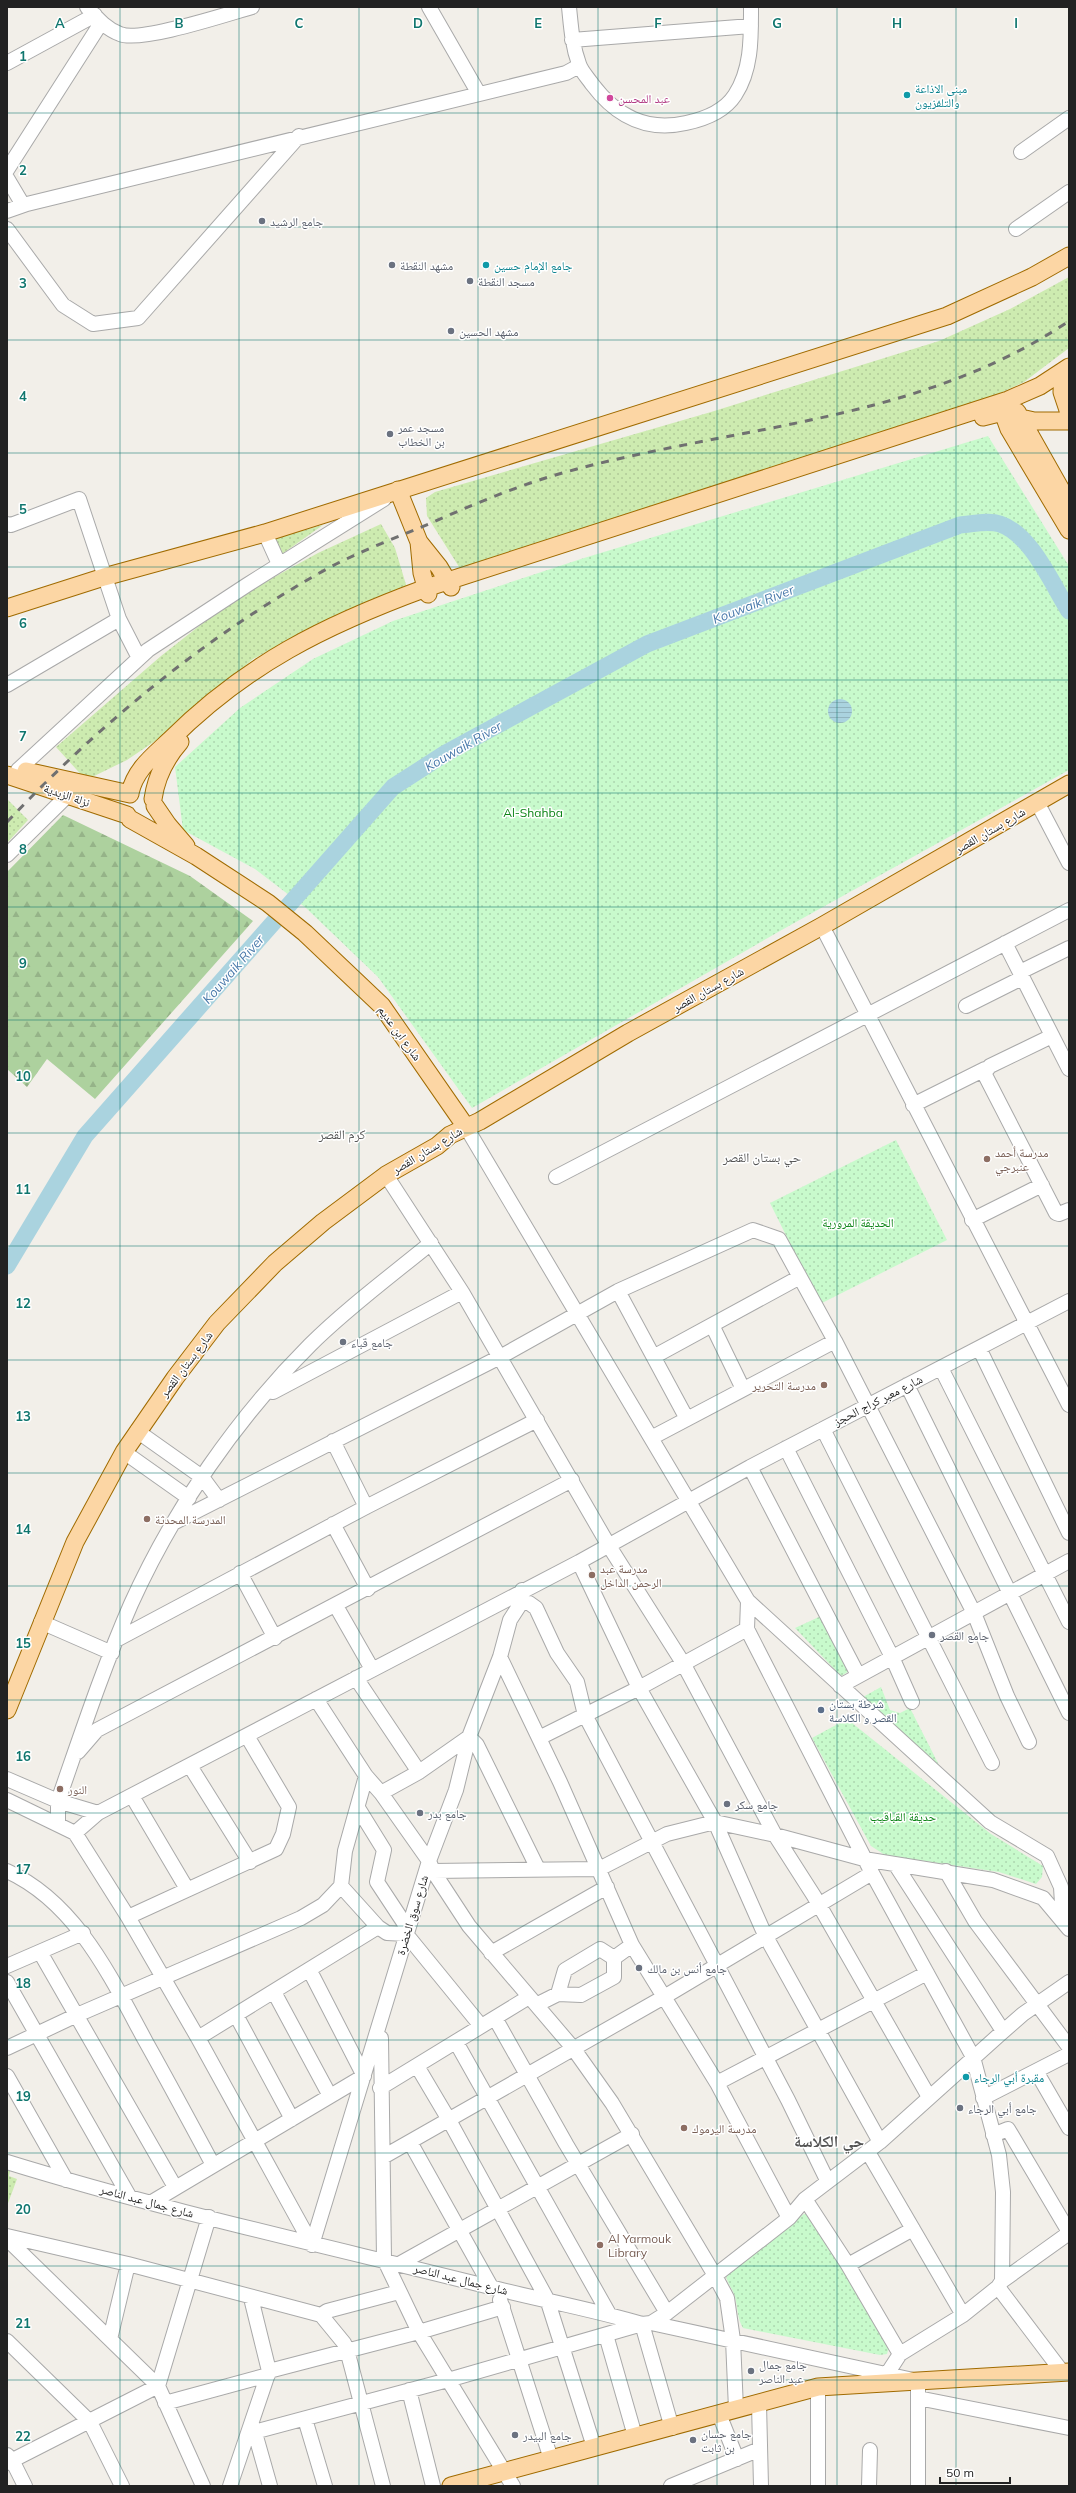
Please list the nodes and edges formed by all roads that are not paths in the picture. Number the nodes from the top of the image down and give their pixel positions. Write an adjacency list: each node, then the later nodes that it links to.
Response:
1 (252, 7): 5 (street)
2 (429, 7): 10 (street)
3 (570, 7): 7 (street)
4 (751, 7): 6 (street)
5 (94, 15): 8 (street); 14 (street)
6 (751, 26): 7 (street); 9 (street)
7 (572, 40): 9 (street)
8 (7, 64)
9 (579, 66): 10 (street)
10 (479, 94): 12 (street)
11 (1069, 118): 13 (street)
12 (299, 136): 17 (street); 19 (street)
13 (1021, 152)
14 (7, 170)
15 (7, 178): 17 (street)
16 (1069, 192): 20 (street)
17 (23, 205): 18 (street)
18 (7, 211)
19 (7, 229)
20 (1016, 229)
21 (1069, 256): 29 (main road)
22 (1066, 369): 23 (main road); 24 (main road)
23 (1004, 405): 25 (main road); 32 (main road); 37 (main road)
24 (1069, 413)
25 (1021, 419): 27 (main road); 28 (main road)
26 (1069, 421): 27 (main road)
27 (1044, 422): 28 (main road)
28 (1031, 439): 30 (main road)
29 (398, 490): 33 (main road); 34 (main road); 35 (street)
30 (1069, 504)
31 (8, 525): 36 (street)
32 (1069, 530)
33 (265, 533): 35 (street); 36 (main road)
34 (419, 542): 37 (main road); 38 (main road)
35 (280, 564): 41 (street)
36 (104, 577): 39 (main road); 40 (street)
37 (449, 584): 38 (main road)
38 (427, 591): 45 (main road); 48 (main road)
39 (7, 608)
40 (119, 618): 41 (street); 42 (street)
41 (139, 658): 43 (street)
42 (7, 685)
43 (11, 771): 45 (main road, نزلة الزبدية); 46 (main road, نزلة الزبدية)
44 (1069, 784): 47 (main road, شارع بستان القصر)
45 (130, 794): 48 (main road); 49 (main road)
46 (67, 796): 49 (main road, نزلة الزبدية); 50 (street)
47 (1037, 802): 52 (street); 54 (main road, شارع بستان القصر)
48 (154, 803): 49 (main road); 51 (main road)
49 (128, 817): 51 (main road)
50 (7, 855)
51 (196, 856): 65 (main road, شارع ابن عديم)
52 (1069, 863)
53 (1069, 910): 55 (street)
54 (822, 926): 59 (street); 65 (main road, شارع بستان القصر)
55 (1005, 943): 57 (street); 59 (street)
56 (1069, 948): 57 (street)
57 (1021, 975): 58 (street); 60 (street)
58 (966, 1006)
59 (867, 1016): 64 (street); 67 (street)
60 (1052, 1036): 61 (street); 62 (street)
61 (1064, 1046): 63 (street)
62 (985, 1069): 64 (street); 68 (street)
63 (1069, 1069)
64 (913, 1105): 70 (street)
65 (466, 1127): 66 (main road, شارع بستان القصر); 76 (street)
66 (386, 1175): 71 (street); 92 (main road, شارع بستان القصر)
67 (556, 1177)
68 (1042, 1185): 69 (street); 70 (street)
69 (1069, 1210)
70 (972, 1220): 77 (street)
71 (431, 1243): 74 (street); 86 (street)
72 (800, 1277): 73 (street); 78 (street); 79 (street)
73 (618, 1291): 76 (street); 81 (street)
74 (462, 1292): 82 (street); 86 (street)
75 (1069, 1301): 77 (street, شارع معبر كراج الحجز)
76 (578, 1315): 82 (street); 93 (street)
77 (1026, 1323): 80 (street, شارع معبر كراج الحجز); 87 (street)
78 (712, 1325): 81 (street); 85 (street)
79 (835, 1341): 85 (street); 88 (street)
80 (979, 1348): 83 (street, شارع معبر كراج الحجز); 106 (street)
81 (655, 1356): 89 (street)
82 (500, 1357): 90 (street); 94 (street)
83 (941, 1368): 84 (street, شارع معبر كراج الحجز); 111 (street)
84 (907, 1385): 88 (street, شارع معبر كراج الحجز); 113 (street)
85 (743, 1390): 89 (street)
86 (264, 1396): 98 (street)
87 (1069, 1405)
88 (867, 1406): 91 (street, شارع معبر كراج الحجز); 117 (street)
89 (687, 1419): 93 (street)
90 (537, 1420): 99 (street); 103 (street)
91 (823, 1429): 95 (street, شارع معبر كراج الحجز); 122 (street)
92 (137, 1431): 96 (main road, شارع بستان القصر); 98 (street)
93 (651, 1438): 102 (street)
94 (332, 1441): 101 (street); 103 (street)
95 (786, 1448): 97 (street, شارع معبر كراج الحجز); 125 (street)
96 (124, 1452): 100 (street); 118 (main road, شارع بستان القصر)
97 (750, 1467): 102 (street, شارع معبر كراج الحجز); 128 (street)
98 (202, 1477): 100 (street); 101 (street)
99 (572, 1480): 107 (street); 112 (street)
100 (189, 1498): 104 (street)
101 (219, 1500): 104 (street)
102 (688, 1503): 107 (street, شارع معبر كراج الحجز); 115 (street)
103 (366, 1507): 105 (street)
104 (175, 1522): 123 (street)
105 (333, 1524): 110 (street); 112 (street)
106 (1069, 1533)
107 (609, 1546): 109 (street, شارع معبر كراج الحجز); 126 (street)
108 (1069, 1561): 111 (street)
109 (579, 1562): 114 (street, شارع معبر كراج الحجز); 131 (street)
110 (240, 1573): 121 (street); 123 (street)
111 (1046, 1573): 113 (street); 119 (street)
112 (368, 1589): 116 (street)
113 (1010, 1593): 117 (street); 135 (street)
114 (521, 1597): 124 (street, شارع سوق الخضرة); 127 (street, شارع معبر كراج الحجز); 136 (street)
115 (748, 1601): 120 (street); 130 (street)
116 (336, 1606): 121 (street); 127 (street)
117 (974, 1613): 122 (street); 140 (street)
118 (41, 1622): 123 (street); 134 (main road, شارع بستان القصر)
119 (1069, 1622)
120 (747, 1629): 126 (street); 158 (street)
121 (275, 1638): 141 (street)
122 (928, 1638): 125 (street); 142 (street)
123 (114, 1647): 141 (street)
124 (500, 1657): 138 (street, شارع سوق الخضرة); 139 (street)
125 (892, 1657): 128 (street); 133 (street)
126 (683, 1663): 131 (street); 156 (street)
127 (372, 1669): 129 (street, شارع معبر كراج الحجز)
128 (858, 1675): 130 (street)
129 (356, 1678): 132 (street, شارع معبر كراج الحجز); 144 (street)
130 (840, 1686): 172 (street)
131 (639, 1688): 136 (street); 153 (street)
132 (316, 1699): 137 (street, شارع معبر كراج الحجز); 145 (street)
133 (912, 1702)
134 (7, 1710)
135 (1069, 1712)
136 (585, 1715): 139 (street); 157 (street)
137 (247, 1736): 143 (street, شارع معبر كراج الحجز); 159 (street)
138 (469, 1737): 144 (street); 161 (street, شارع سوق الخضرة); 162 (street)
139 (538, 1738): 163 (street)
140 (1029, 1742)
141 (73, 1757): 150 (street)
142 (992, 1763)
143 (190, 1766): 148 (street, شارع معبر كراج الحجز); 159 (street)
144 (419, 1772): 147 (street)
145 (366, 1776): 147 (street); 151 (street)
146 (7, 1779): 150 (street)
147 (381, 1793): 161 (street)
148 (132, 1796): 152 (street, شارع معبر كراج الحجز); 169 (street)
149 (7, 1800): 154 (street)
150 (58, 1801): 152 (street); 154 (street)
151 (358, 1808): 167 (street); 174 (street)
152 (98, 1813): 155 (street, شارع معبر كراج الحجز)
153 (716, 1822): 156 (street); 157 (street); 176 (street)
154 (58, 1824): 155 (street)
155 (75, 1833): 171 (street)
156 (775, 1835): 158 (street); 170 (street)
157 (651, 1842): 163 (street); 181 (street)
158 (864, 1860): 160 (street); 166 (street)
159 (250, 1862): 169 (street)
160 (896, 1864): 165 (street); 201 (street)
161 (431, 1866): 162 (street); 174 (street, شارع سوق الخضرة); 179 (street)
162 (538, 1869): 163 (street)
163 (599, 1869): 168 (street)
164 (7, 1871): 175 (street)
165 (946, 1871): 172 (street); 194 (street)
166 (872, 1873): 170 (street); 184 (street)
167 (341, 1886): 173 (street); 185 (street)
168 (606, 1887): 177 (street); 179 (street)
169 (187, 1889): 171 (street)
170 (818, 1905): 176 (street); 193 (street)
171 (128, 1917): 185 (street)
172 (1066, 1925)
173 (378, 1927): 174 (street); 183 (street)
174 (407, 1931): 198 (street, شارع سوق الخضرة); 199 (street)
175 (83, 1933): 178 (street); 190 (street)
176 (765, 1935): 181 (street); 200 (street)
177 (632, 1945): 180 (street); 191 (street)
178 (40, 1952): 182 (street); 195 (street)
179 (491, 1953): 192 (street)
180 (614, 1958): 189 (street); 189 (street)
181 (715, 1965): 191 (street); 210 (street)
182 (7, 1966)
183 (310, 1971): 188 (street); 215 (street)
184 (927, 1973): 193 (street); 209 (street)
185 (164, 1979): 190 (street); 203 (street)
186 (7, 1982): 202 (street)
187 (1069, 1982): 194 (street)
188 (274, 1992): 196 (street); 218 (street)
189 (558, 1994): 192 (street)
190 (121, 1996): 195 (street); 234 (street)
191 (664, 1997): 207 (street); 216 (street)
192 (533, 2001): 197 (street); 207 (street)
193 (874, 2001): 200 (street); 219 (street)
194 (1036, 2005): 201 (street); 205 (street)
195 (77, 2015): 202 (street); 237 (street)
196 (236, 2015): 203 (street); 222 (street)
197 (496, 2018): 199 (street); 213 (street)
198 (381, 2024): 215 (street, شارع سوق الخضرة); 217 (street)
199 (481, 2026): 204 (street)
200 (818, 2031): 210 (street); 229 (street)
201 (1003, 2031): 209 (street)
202 (36, 2035): 206 (street); 239 (street)
203 (198, 2038): 227 (street)
204 (456, 2042): 211 (street); 220 (street)
205 (1069, 2047)
206 (7, 2048)
207 (573, 2048): 213 (street); 225 (street)
208 (1069, 2054): 212 (street)
209 (973, 2057): 219 (street); 221 (street)
210 (766, 2060): 216 (street); 236 (street)
211 (417, 2066): 217 (street); 223 (street)
212 (1036, 2071): 221 (street); 224 (street)
213 (528, 2074): 220 (street); 233 (street)
214 (7, 2076): 235 (street)
215 (364, 2076): 218 (street); 250 (street, شارع سوق الخضرة)
216 (717, 2083): 244 (street)
217 (380, 2088): 231 (street)
218 (330, 2096): 222 (street)
219 (929, 2097): 229 (street)
220 (487, 2098): 223 (street); 238 (street)
221 (983, 2098): 226 (street)
222 (292, 2119): 227 (street)
223 (449, 2120): 228 (street); 242 (street)
224 (1069, 2127)
225 (632, 2134): 233 (street); 255 (street)
226 (993, 2135): 247 (street); 257 (street)
227 (254, 2141): 234 (street); 250 (street)
228 (410, 2142): 231 (street); 245 (street)
229 (880, 2142): 230 (street)
230 (868, 2152): 236 (street); 246 (street)
231 (383, 2157): 251 (street)
232 (7, 2162): 235 (street, شارع جمال عبد الناصر)
233 (578, 2164): 238 (street); 263 (street)
234 (213, 2165): 237 (street)
235 (66, 2180): 239 (street, شارع جمال عبد الناصر)
236 (828, 2180): 240 (street)
237 (175, 2187): 241 (street)
238 (538, 2187): 242 (street); 264 (street)
239 (129, 2196): 241 (street, شارع جمال عبد الناصر)
240 (805, 2198): 244 (street); 254 (street)
241 (152, 2202): 243 (street, شارع جمال عبد الناصر)
242 (497, 2208): 245 (street); 261 (street)
243 (209, 2217): 250 (street, شارع جمال عبد الناصر); 256 (street)
244 (789, 2218): 255 (street)
245 (460, 2229): 253 (street); 258 (street)
246 (912, 2229): 254 (street); 265 (street)
247 (1069, 2232): 257 (street)
248 (7, 2236): 252 (street)
249 (7, 2239): 270 (street)
250 (312, 2245): 251 (street, شارع جمال عبد الناصر)
251 (384, 2259): 253 (street, شارع جمال عبد الناصر); 259 (street)
252 (128, 2264): 256 (street); 270 (street)
253 (399, 2264): 258 (street, شارع جمال عبد الناصر)
254 (848, 2266): 275 (street)
255 (714, 2274): 263 (street); 271 (street)
256 (189, 2281): 260 (street); 281 (street)
257 (1000, 2284): 265 (street); 278 (street)
258 (493, 2287): 261 (street, شارع جمال عبد الناصر); 262 (street)
259 (399, 2292): 266 (street); 268 (street)
260 (251, 2298): 266 (street); 277 (street)
261 (547, 2299): 264 (street, شارع جمال عبد الناصر); 273 (street)
262 (503, 2307): 268 (street); 276 (street)
263 (667, 2313): 267 (street)
264 (609, 2314): 267 (street, شارع جمال عبد الناصر)
265 (963, 2314): 275 (street)
266 (321, 2315): 274 (street)
267 (647, 2323): 269 (street); 271 (street, شارع جمال عبد الناصر); 292 (street)
268 (419, 2332): 274 (street); 280 (street)
269 (606, 2335): 273 (street); 295 (street)
270 (110, 2339): 281 (street)
271 (734, 2340): 279 (street, شارع جمال عبد الناصر); 288 (street)
272 (7, 2341): 291 (street)
273 (561, 2348): 276 (street); 296 (street)
274 (347, 2350): 277 (street); 286 (street)
275 (900, 2354): 279 (street)
276 (519, 2360): 280 (street); 300 (street)
277 (269, 2373): 285 (street); 294 (street)
278 (1066, 2373): 283 (main road)
279 (887, 2374): 283 (street, شارع جمال عبد الناصر)
280 (448, 2380): 284 (street); 302 (street)
281 (158, 2386): 285 (street); 291 (street)
282 (818, 2387): 283 (main road); 287 (main road); 314 (street)
283 (918, 2389): 293 (street, شارع جمال عبد الناصر); 316 (street)
284 (409, 2390): 286 (street); 310 (street)
285 (165, 2403): 305 (street)
286 (360, 2404): 290 (street); 309 (street)
287 (759, 2404): 288 (main road); 297 (street)
288 (736, 2409): 289 (main road)
289 (719, 2414): 292 (main road); 301 (street)
290 (305, 2419): 294 (street); 308 (street)
291 (90, 2422): 299 (street); 304 (street)
292 (672, 2428): 295 (main road)
293 (1069, 2428)
294 (252, 2433): 306 (street); 307 (street)
295 (635, 2436): 296 (main road)
296 (594, 2447): 300 (main road)
297 (760, 2449): 301 (street); 313 (street)
298 (870, 2450): 315 (street)
299 (9, 2459): 303 (street)
300 (550, 2459): 302 (main road)
301 (737, 2459): 312 (street)
302 (508, 2479): 311 (main road)
303 (25, 2486)
304 (122, 2486)
305 (203, 2486)
306 (230, 2486)
307 (270, 2486)
308 (325, 2486)
309 (383, 2486)
310 (433, 2486)
311 (451, 2486)
312 (671, 2486)
313 (761, 2486)
314 (818, 2486)
315 (869, 2486)
316 (918, 2486)

